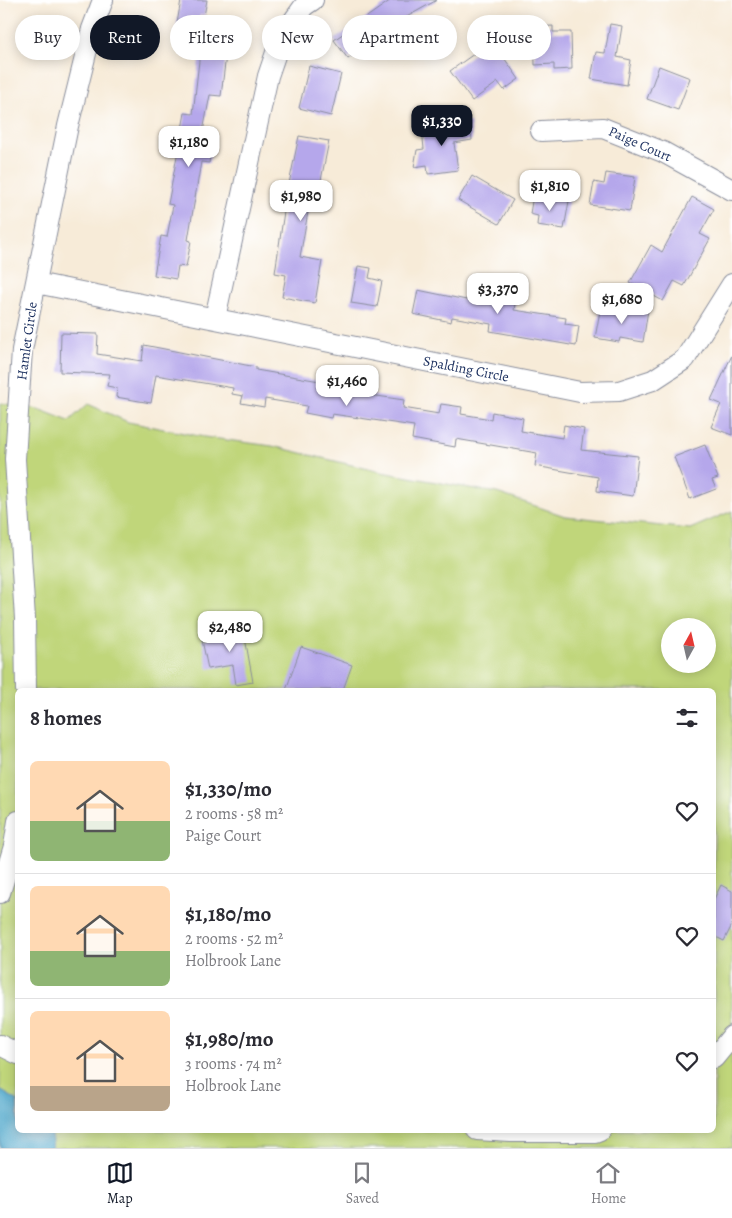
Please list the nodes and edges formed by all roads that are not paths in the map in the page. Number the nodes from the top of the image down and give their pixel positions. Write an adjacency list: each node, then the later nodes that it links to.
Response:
1 (103, 0): 5 (street, Hamlet Circle)
2 (313, 0): 7 (street)
3 (541, 131): 4 (street, Paige Court)
4 (732, 190)
5 (36, 283): 7 (street, Spalding Circle); 8 (street, Hamlet Circle)
6 (732, 284): 7 (street, Spalding Circle)
7 (215, 318)
8 (9, 506): 9 (street, Hamlet Circle)
9 (26, 688)
10 (15, 840): 11 (street)
11 (0, 894)
12 (732, 1036): 15 (street)
13 (0, 1045): 14 (street)
14 (15, 1052)
15 (716, 1056)

